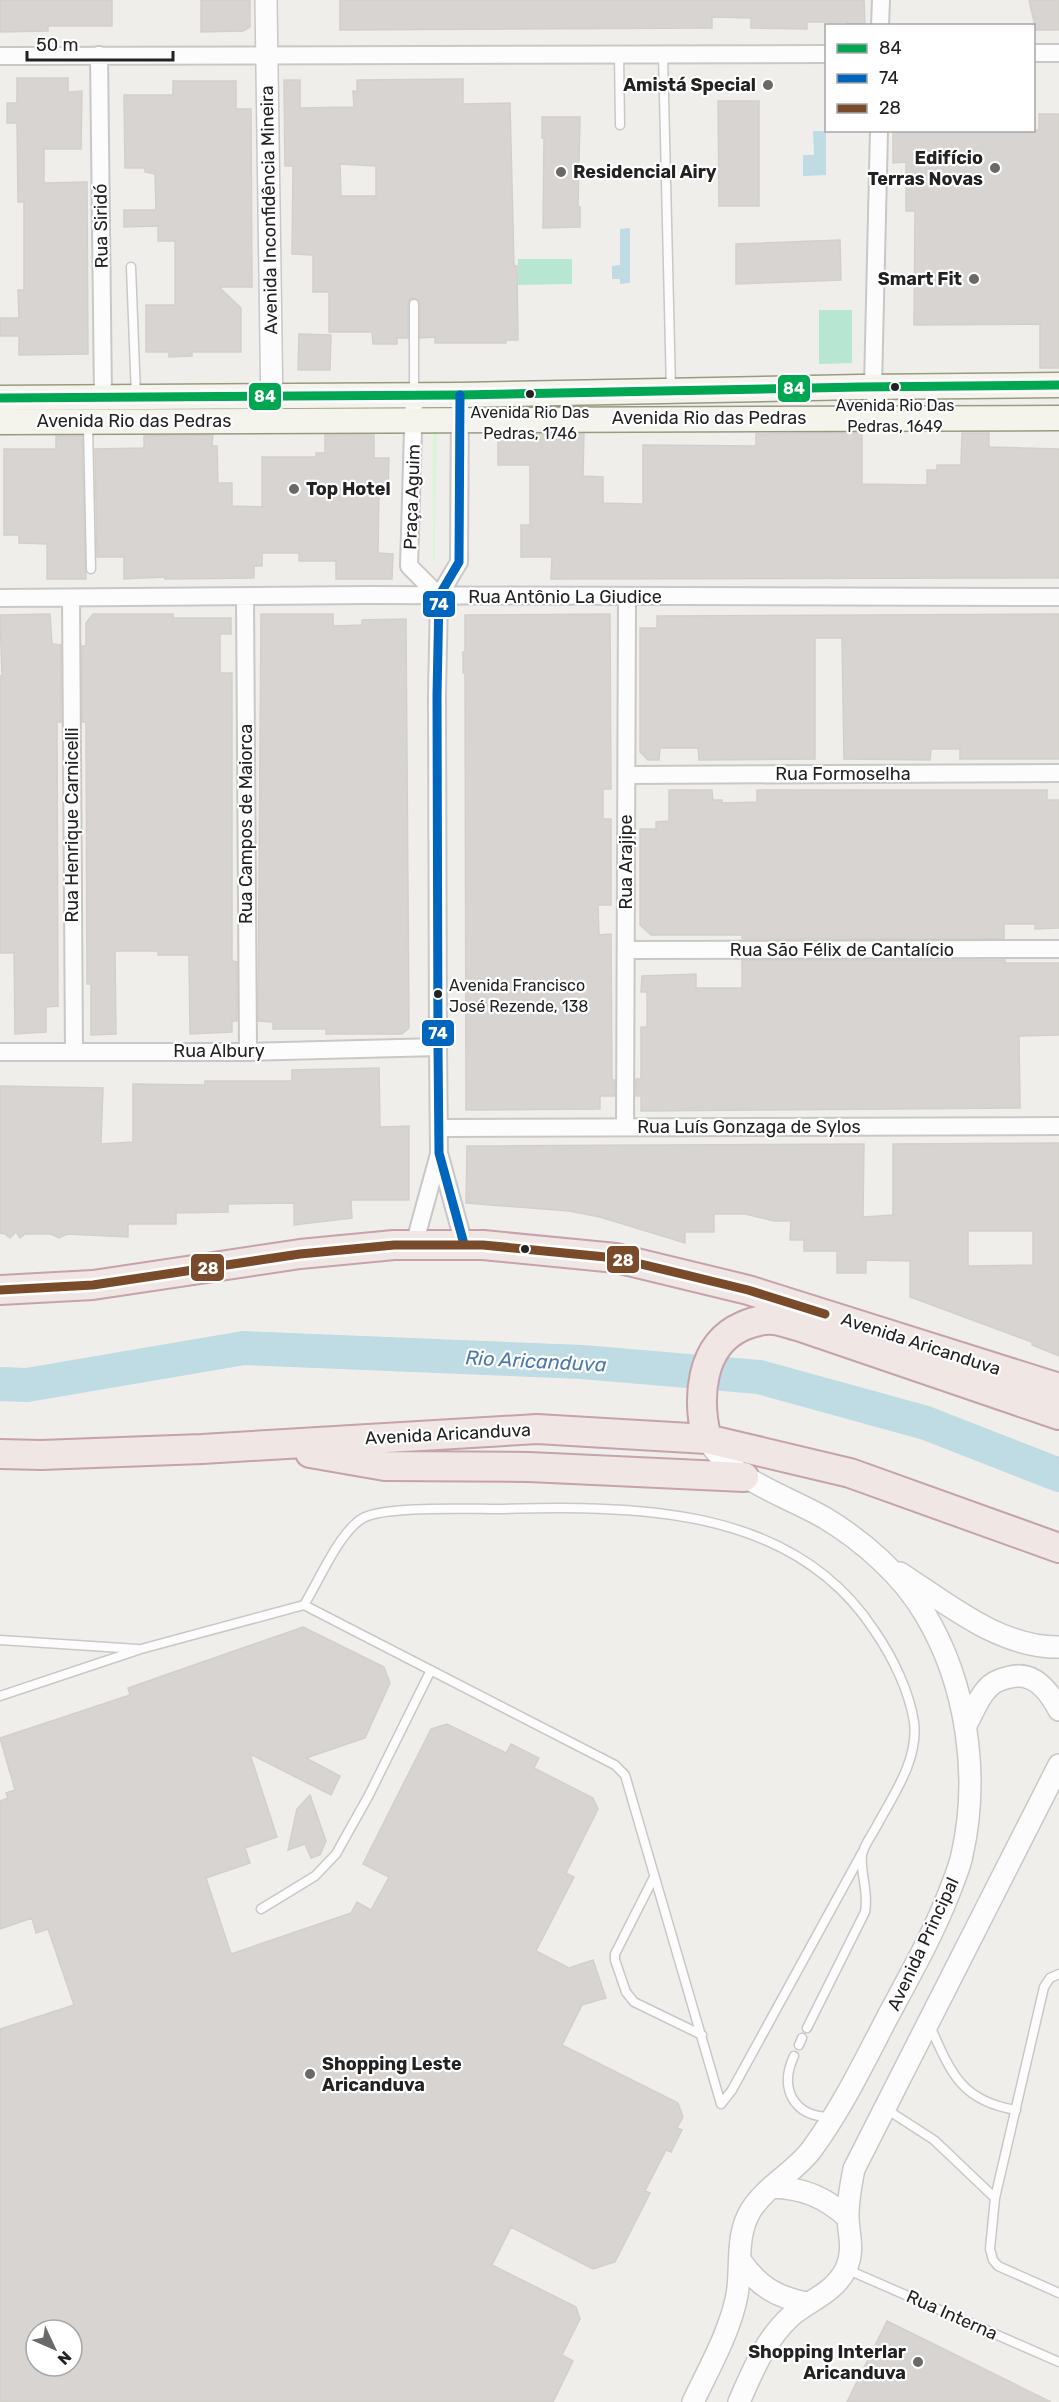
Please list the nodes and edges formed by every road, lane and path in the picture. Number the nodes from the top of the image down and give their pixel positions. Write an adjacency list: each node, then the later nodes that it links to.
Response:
1 (266, 0): 11 (street, Avenida Inconfidência Mineira)
2 (881, 0): 3 (street)
3 (880, 24)
4 (1035, 52): 5 (street)
5 (1059, 53)
6 (663, 54): 7 (street); 9 (street); 18 (lane)
7 (825, 54)
8 (99, 55): 10 (street); 11 (street); 21 (street, Rua Siridó)
9 (619, 55): 11 (street); 12 (lane)
10 (0, 56)
11 (267, 56): 20 (street, Avenida Inconfidência Mineira)
12 (620, 125)
13 (879, 132): 17 (street)
14 (131, 267): 22 (lane)
15 (414, 304): 24 (lane)
16 (1059, 385): 17 (main road, Avenida Rio das Pedras)
17 (873, 386): 18 (main road, Avenida Rio das Pedras); 25 (street)
18 (671, 390): 19 (main road, Avenida Rio das Pedras)
19 (460, 395): 24 (main road, Avenida Rio das Pedras); 27 (street)
20 (271, 396): 22 (main road, Avenida Rio das Pedras); 24 (main road, Avenida Rio das Pedras); 28 (street, Avenida Inconfidência Mineira)
21 (103, 397): 22 (main road, Avenida Rio das Pedras); 23 (main road, Avenida Rio das Pedras)
22 (136, 397)
23 (0, 398)
24 (415, 408): 27 (main road, Avenida Rio das Pedras); 28 (main road, Avenida Rio das Pedras); 32 (street, Praça Aguim)
25 (879, 418): 26 (main road, Avenida Rio das Pedras); 27 (main road, Avenida Rio das Pedras)
26 (1059, 418)
27 (459, 420): 32 (street)
28 (272, 421): 30 (main road, Avenida Rio das Pedras)
29 (0, 422): 30 (main road, Avenida Rio das Pedras)
30 (88, 422): 31 (lane)
31 (91, 569)
32 (439, 596): 33 (street, Rua Antônio La Giudice); 34 (street, Rua Antônio La Giudice); 42 (street)
33 (245, 597): 37 (street, Rua Antônio La Giudice); 45 (street, Rua Campos de Maiorca)
34 (627, 597): 35 (street, Rua Antônio La Giudice); 39 (street, Rua Arajipe)
35 (1059, 597)
36 (0, 598): 37 (street, Rua Antônio La Giudice)
37 (71, 598): 44 (street, Rua Henrique Carnicelli)
38 (1059, 773): 39 (street, Rua Formoselha)
39 (627, 775): 41 (street, Rua Arajipe)
40 (1059, 949): 41 (street, Rua São Félix de Cantalício)
41 (626, 950): 47 (street, Rua Arajipe)
42 (438, 1047): 45 (street, Rua Albury); 48 (street)
43 (0, 1052): 44 (street, Rua Albury)
44 (74, 1052): 45 (street, Rua Albury)
45 (248, 1052)
46 (1059, 1126): 47 (street, Rua Luís Gonzaga de Sylos)
47 (625, 1127): 48 (street, Rua Luís Gonzaga de Sylos)
48 (439, 1128): 49 (street)
49 (440, 1153): 50 (street); 51 (street)
50 (464, 1244): 51 (highway, Avenida Aricanduva); 53 (highway, Avenida Aricanduva)
51 (414, 1245): 52 (highway, Avenida Aricanduva)
52 (0, 1290)
53 (1059, 1388)
54 (1059, 1415): 55 (highway)
55 (705, 1429): 56 (highway, Avenida Aricanduva); 60 (street, Avenida Principal); 61 (highway, Avenida Aricanduva)
56 (282, 1444): 58 (highway, Avenida Aricanduva); 60 (highway)
57 (0, 1454): 58 (highway, Avenida Aricanduva)
58 (41, 1455): 59 (highway)
59 (0, 1467)
60 (744, 1477): 62 (street, Avenida Principal)
61 (1059, 1548)
62 (885, 1563): 65 (street); 70 (street, Avenida Principal)
63 (304, 1605): 66 (lane); 67 (lane); 72 (lane)
64 (0, 1640): 66 (lane)
65 (1059, 1647)
66 (141, 1649): 68 (lane)
67 (431, 1670): 73 (lane); 74 (lane)
68 (0, 1696)
69 (1059, 1710): 70 (street)
70 (965, 1727): 82 (street, Avenida Principal)
71 (1059, 1765): 76 (street)
72 (862, 1853): 77 (lane); 78 (lane)
73 (654, 1876): 78 (lane); 78 (lane)
74 (261, 1909)
75 (1059, 1974): 81 (lane)
76 (929, 2025): 80 (street); 81 (lane)
77 (807, 2028)
78 (702, 2035)
79 (794, 2056): 82 (lane)
80 (886, 2109): 84 (lane); 85 (street)
81 (1016, 2110): 84 (lane)
82 (834, 2117): 83 (street, Avenida Principal)
83 (772, 2187): 85 (street); 86 (street, Avenida Principal)
84 (994, 2198): 88 (lane)
85 (848, 2218): 87 (street)
86 (740, 2260): 89 (street); 91 (street, Avenida Principal)
87 (846, 2269): 89 (street); 90 (lane, Rua Interna)
88 (1059, 2293)
89 (807, 2303): 92 (street)
90 (1059, 2362)
91 (693, 2402)
92 (739, 2402)

